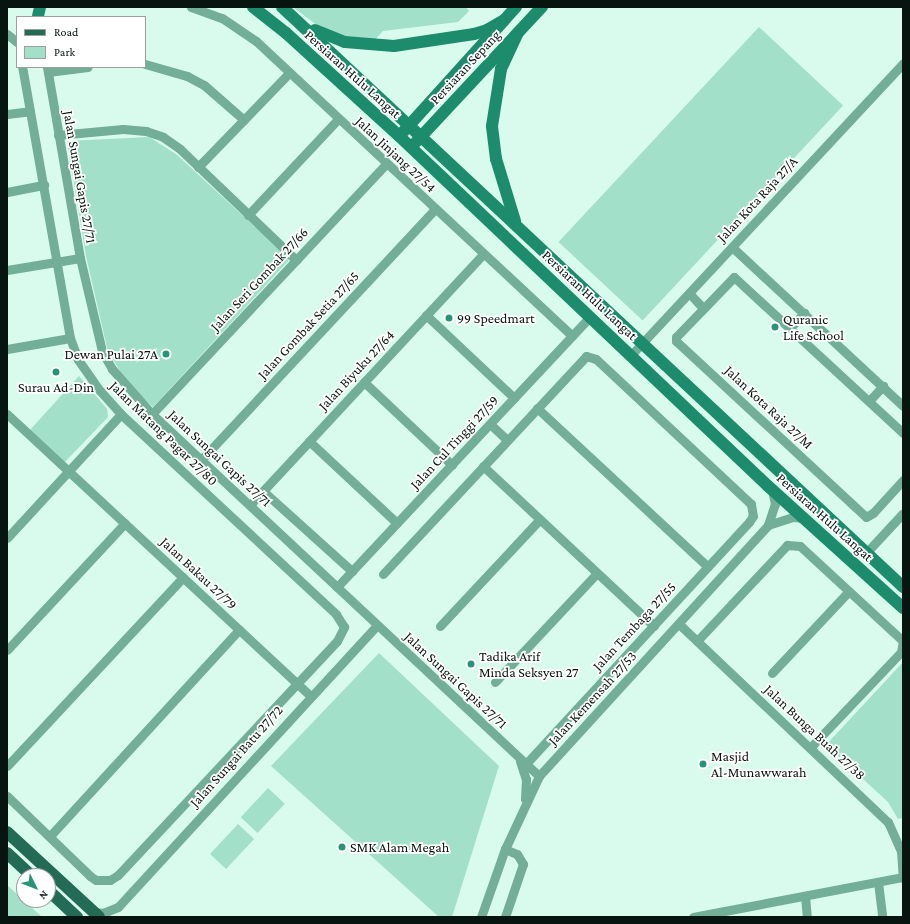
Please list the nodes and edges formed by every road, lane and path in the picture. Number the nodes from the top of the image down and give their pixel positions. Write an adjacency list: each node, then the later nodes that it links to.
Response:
1 (191, 7): 16 (street, Jalan Jinjang 27/54)
2 (253, 7): 23 (main road, Persiaran Hulu Langat)
3 (282, 7): 7 (main road, Persiaran Hulu Langat)
4 (516, 7): 6 (main road, Persiaran Sepang)
5 (542, 7): 9 (main road, Persiaran Sepang)
6 (504, 20): 7 (main road); 21 (main road, Persiaran Sepang)
7 (302, 23): 21 (main road, Persiaran Hulu Langat)
8 (7, 34): 10 (street)
9 (517, 34): 24 (main road, Persiaran Sepang); 32 (main road)
10 (16, 41)
11 (903, 63): 33 (street, Jalan Kota Raja 27/A)
12 (146, 64): 20 (street)
13 (22, 68): 17 (street, Jalan Matang Pagar 27/80)
14 (75, 68): 15 (street)
15 (48, 70): 22 (street, Jalan Sungai Gapis 27/71)
16 (289, 73): 19 (street, Jalan Jinjang 27/54); 20 (street)
17 (30, 111): 18 (street); 28 (street, Jalan Matang Pagar 27/80)
18 (7, 114)
19 (338, 119): 26 (street, Jalan Jinjang 27/54); 31 (street)
20 (244, 120): 27 (street)
21 (409, 125): 23 (main road, Persiaran Sepang); 24 (main road, Persiaran Hulu Langat)
22 (58, 135): 27 (street); 35 (street, Jalan Sungai Gapis 27/71)
23 (399, 136): 25 (main road, Persiaran Hulu Langat)
24 (421, 136): 25 (main road, Persiaran Sepang); 32 (main road, Persiaran Hulu Langat)
25 (411, 147): 43 (main road, Persiaran Hulu Langat)
26 (386, 164): 30 (street, Jalan Jinjang 27/54); 36 (street, Jalan Seri Gombak 27/66)
27 (198, 167): 31 (street)
28 (44, 186): 29 (street); 37 (street, Jalan Matang Pagar 27/80)
29 (7, 192)
30 (435, 209): 34 (street, Jalan Jinjang 27/54); 63 (street, Jalan Gombak Setia 27/65)
31 (248, 215): 36 (street)
32 (516, 226): 47 (main road, Persiaran Hulu Langat)
33 (732, 246): 39 (street, Jalan Kota Raja 27/A); 41 (street)
34 (483, 254): 42 (street, Jalan Biyuku 27/64); 45 (street, Jalan Jinjang 27/54)
35 (80, 258): 37 (street); 58 (street, Jalan Sungai Gapis 27/71)
36 (296, 260): 58 (street, Jalan Seri Gombak 27/66)
37 (57, 261): 38 (street); 46 (street, Jalan Matang Pagar 27/80)
38 (7, 270)
39 (689, 293): 40 (street); 47 (street, Jalan Kota Raja 27/A)
40 (703, 308): 44 (street, Jalan Kota Raja 27/M); 67 (street, Jalan Kota Raja 27/M)
41 (804, 313): 44 (street); 51 (street)
42 (426, 316): 50 (street, Jalan Biyuku 27/64); 52 (street)
43 (591, 316): 45 (street, Jalan Cul Tinggi 27/59); 49 (main road, Persiaran Hulu Langat)
44 (790, 328): 53 (street)
45 (572, 336): 52 (street, Jalan Cul Tinggi 27/59)
46 (70, 338): 48 (street); 57 (street, Jalan Matang Pagar 27/80)
47 (642, 343): 49 (street, Jalan Kota Raja 27/A); 78 (main road, Persiaran Hulu Langat)
48 (7, 349)
49 (632, 354): 68 (main road, Persiaran Hulu Langat)
50 (364, 382): 62 (street, Jalan Biyuku 27/64); 64 (street)
51 (882, 386): 53 (street); 54 (street)
52 (514, 398): 59 (street, Jalan Cul Tinggi 27/59)
53 (869, 401): 60 (street)
54 (903, 406)
55 (537, 408): 61 (street); 79 (street); 79 (street, Jalan Tembaga 27/55)
56 (7, 414): 66 (street, Jalan Bakau 27/79)
57 (121, 414): 66 (street); 100 (street, Jalan Matang Pagar 27/80)
58 (152, 414): 63 (street, Jalan Sungai Gapis 27/71)
59 (490, 424): 61 (street); 64 (street, Jalan Cul Tinggi 27/59)
60 (903, 433)
61 (507, 440): 65 (street)
62 (309, 441): 69 (street, Jalan Biyuku 27/64); 75 (street)
63 (201, 460): 70 (street, Jalan Sungai Gapis 27/71)
64 (452, 465): 75 (street, Jalan Cul Tinggi 27/59)
65 (483, 466): 73 (street); 82 (street)
66 (70, 471): 74 (street, Jalan Bakau 27/79); 77 (street)
67 (903, 480)
68 (768, 486): 72 (main road, Persiaran Hulu Langat); 76 (street)
69 (263, 491): 70 (street, Jalan Biyuku 27/64); 80 (street)
70 (250, 505): 86 (street, Jalan Sungai Gapis 27/71)
71 (903, 513): 78 (street)
72 (805, 518): 76 (street); 89 (main road, Persiaran Hulu Langat)
73 (540, 519): 81 (street); 92 (street)
74 (125, 523): 84 (street, Jalan Bakau 27/79); 97 (street)
75 (397, 523): 80 (street, Jalan Cul Tinggi 27/59)
76 (768, 525): 90 (street, Jalan Kemensah 27/53)
77 (7, 538)
78 (866, 553): 83 (main road, Persiaran Hulu Langat)
79 (708, 567): 93 (street, Jalan Tembaga 27/55)
80 (352, 571): 86 (street, Jalan Cul Tinggi 27/59)
81 (597, 572): 93 (street); 99 (street)
82 (383, 574)
83 (890, 575): 85 (main road); 87 (main road, Persiaran Hulu Langat)
84 (183, 577): 94 (street, Jalan Bakau 27/79); 105 (street)
85 (903, 580)
86 (337, 587): 91 (street, Jalan Sungai Gapis 27/71)
87 (903, 587)
88 (849, 591): 95 (street); 96 (street); 98 (street)
89 (903, 608)
90 (679, 624): 95 (street, Jalan Bunga Buah 27/38); 106 (street, Jalan Kemensah 27/53)
91 (377, 625): 101 (street, Jalan Sungai Batu 27/72); 103 (street, Jalan Sungai Gapis 27/71)
92 (440, 626)
93 (654, 626): 104 (street, Jalan Tembaga 27/55)
94 (239, 630): 100 (street, Jalan Bakau 27/79); 110 (street)
95 (697, 641): 102 (street, Jalan Bunga Buah 27/38)
96 (903, 641): 102 (street)
97 (7, 650)
98 (772, 674)
99 (495, 682)
100 (297, 684): 101 (street, Jalan Bakau 27/79); 110 (street, Jalan Matang Pagar 27/80)
101 (310, 696): 118 (street, Jalan Sungai Batu 27/72)
102 (812, 747): 114 (street, Jalan Bunga Buah 27/38)
103 (518, 757): 104 (street, Jalan Sungai Gapis 27/71); 108 (street)
104 (526, 764): 106 (street, Jalan Sungai Gapis 27/71)
105 (7, 766)
106 (539, 776): 108 (street, Jalan Kemensah 27/53)
107 (7, 796): 110 (street)
108 (524, 804): 111 (street, Jalan Kemensah 27/53)
109 (7, 832): 119 (main road)
110 (50, 836)
111 (505, 849): 122 (street, Jalan Kemensah 27/53); 123 (street)
112 (7, 853): 113 (main road)
113 (23, 868)
114 (903, 878): 115 (street)
115 (878, 882): 116 (street); 126 (street)
116 (805, 896): 124 (street); 125 (street)
117 (56, 897): 120 (main road)
118 (118, 907): 119 (street); 121 (street)
119 (97, 915)
120 (77, 917)
121 (114, 917)
122 (481, 917)
123 (505, 917)
124 (693, 917)
125 (807, 917)
126 (882, 917)

